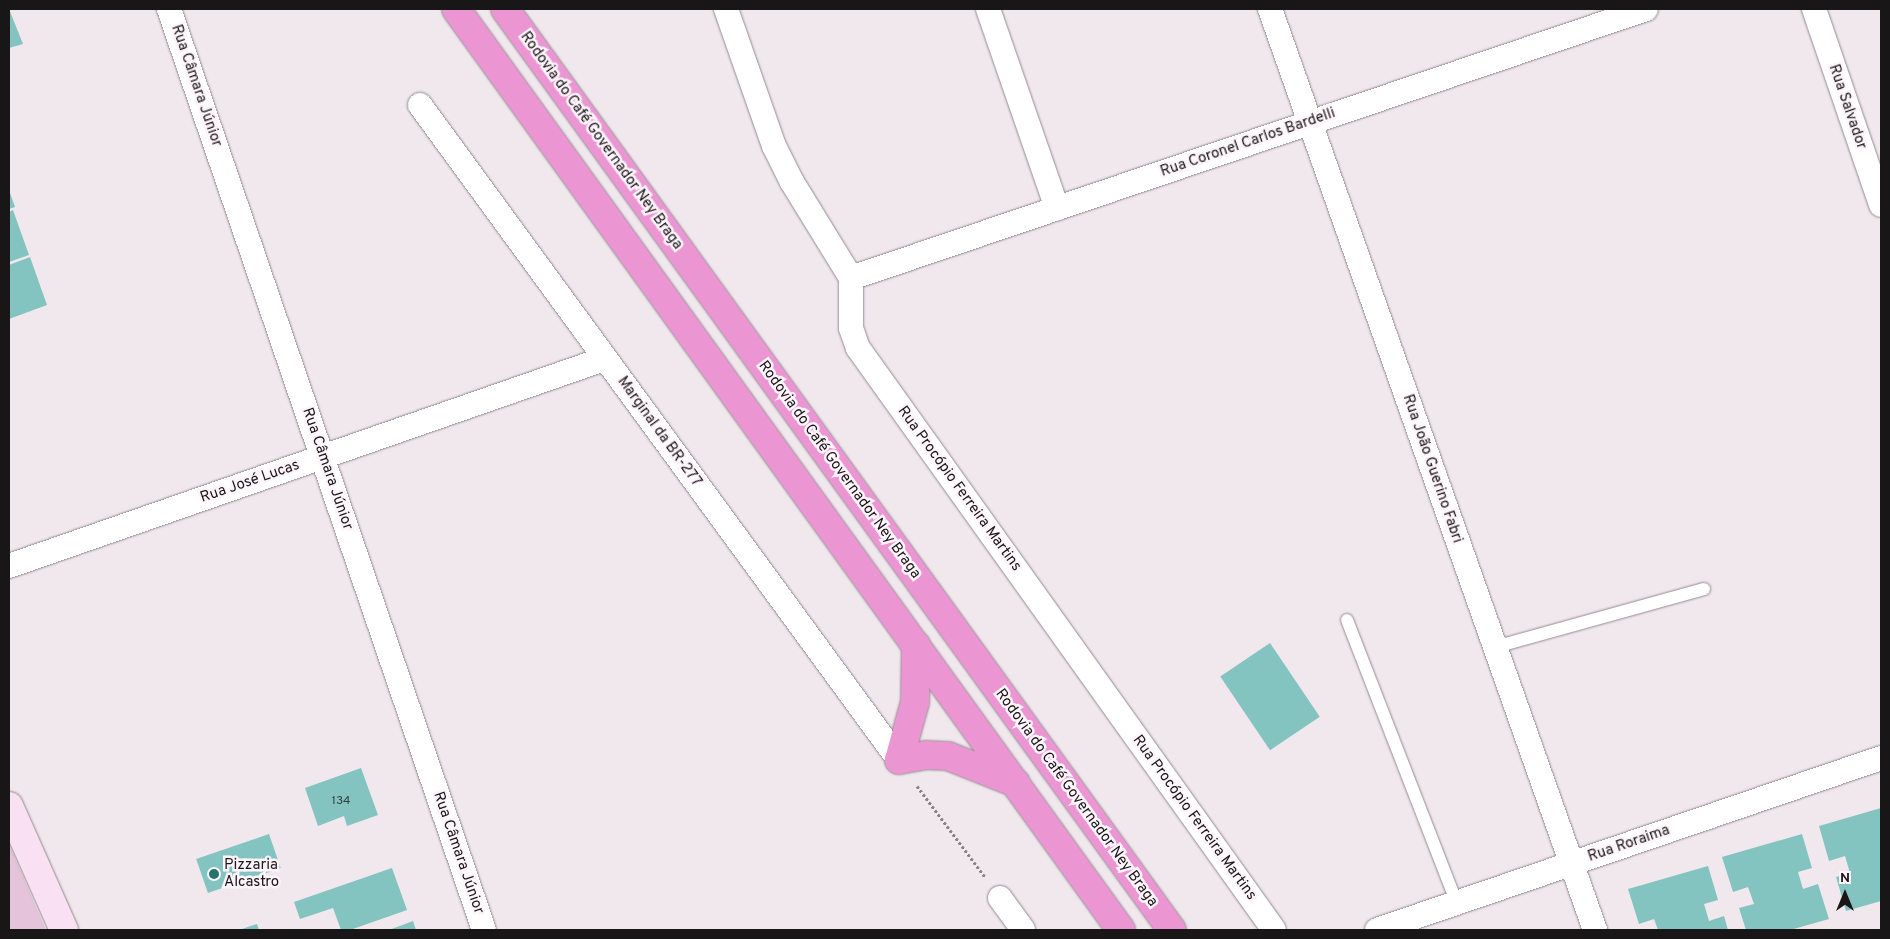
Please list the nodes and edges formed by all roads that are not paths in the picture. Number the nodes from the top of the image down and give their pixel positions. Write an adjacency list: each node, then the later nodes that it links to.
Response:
1 (169, 9): 15 (street, Rua Câmara Júnior)
2 (456, 9): 19 (highway)
3 (505, 9): 32 (highway, Rodovia do Café Governador Ney Braga)
4 (726, 9): 13 (street)
5 (988, 9): 12 (street)
6 (1270, 9): 10 (street, Rua João Guerino Fabri)
7 (1646, 9): 10 (street, Rua Coronel Carlos Bardelli)
8 (1814, 9): 11 (street, Rua Salvador)
9 (420, 104): 14 (street, Marginal da BR-277)
10 (1310, 122): 12 (street, Rua Coronel Carlos Bardelli); 20 (street, Rua João Guerino Fabri)
11 (1881, 205)
12 (1057, 208): 13 (street, Rua Coronel Carlos Bardelli)
13 (851, 278): 33 (street, Rua Procópio Ferreira Martins)
14 (604, 359): 15 (street, Rua José Lucas); 22 (street, Marginal da BR-277)
15 (322, 457): 16 (street, Rua José Lucas); 29 (street, Rua Câmara Júnior)
16 (9, 566)
17 (1704, 589): 20 (lane)
18 (1347, 620): 27 (lane)
19 (916, 645): 22 (highway); 23 (highway)
20 (1495, 646): 25 (street, Rua João Guerino Fabri)
21 (1881, 758): 25 (street, Rua Roraima)
22 (899, 760): 23 (highway)
23 (1018, 784): 31 (highway)
24 (9, 806): 28 (main road)
25 (1571, 864): 27 (street, Rua Roraima); 35 (street, Rua João Guerino Fabri)
26 (1000, 898): 30 (street)
27 (1457, 903): 34 (street, Rua Roraima)
28 (64, 930)
29 (484, 930)
30 (1023, 930)
31 (1121, 930)
32 (1172, 930)
33 (1274, 930)
34 (1376, 930)
35 (1595, 930)

